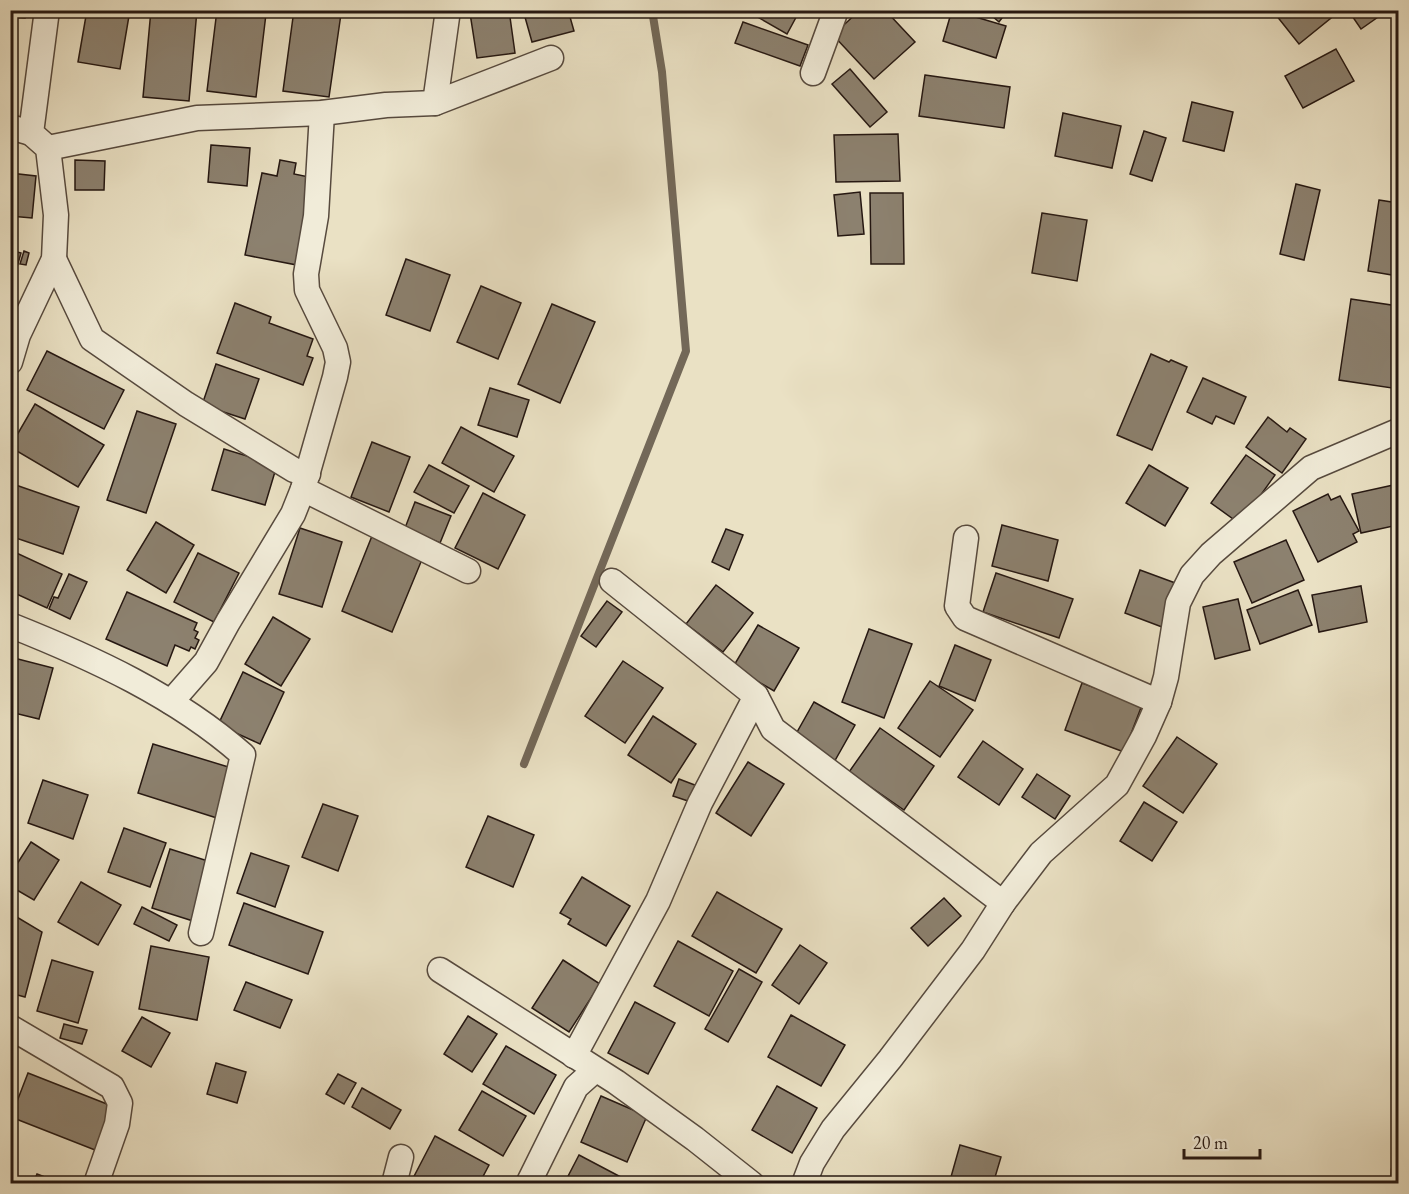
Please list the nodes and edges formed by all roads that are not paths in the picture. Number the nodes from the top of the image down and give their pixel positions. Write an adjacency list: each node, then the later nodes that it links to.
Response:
1 (47, 10): 8 (street)
2 (448, 10): 6 (street)
3 (836, 10): 5 (street)
4 (551, 58): 6 (street)
5 (813, 73)
6 (435, 104): 7 (street)
7 (322, 113): 8 (street); 12 (street)
8 (30, 136): 9 (street)
9 (54, 259): 10 (street); 12 (street)
10 (10, 362)
11 (1398, 431): 19 (street)
12 (305, 482): 14 (street); 18 (street)
13 (966, 538): 19 (street)
14 (468, 572)
15 (612, 581): 17 (street)
16 (10, 625): 18 (street)
17 (756, 696): 20 (street); 24 (street)
18 (171, 702): 21 (street)
19 (1159, 702): 20 (street)
20 (1003, 903): 32 (street)
21 (201, 933)
22 (440, 970): 24 (street)
23 (10, 1027): 28 (street)
24 (574, 1056): 25 (street)
25 (595, 1070): 30 (street); 31 (street)
26 (401, 1157): 29 (street)
27 (1398, 1171): 33 (lane)
28 (96, 1184)
29 (394, 1184)
30 (528, 1184)
31 (752, 1184)
32 (804, 1184)
33 (1397, 1184)

